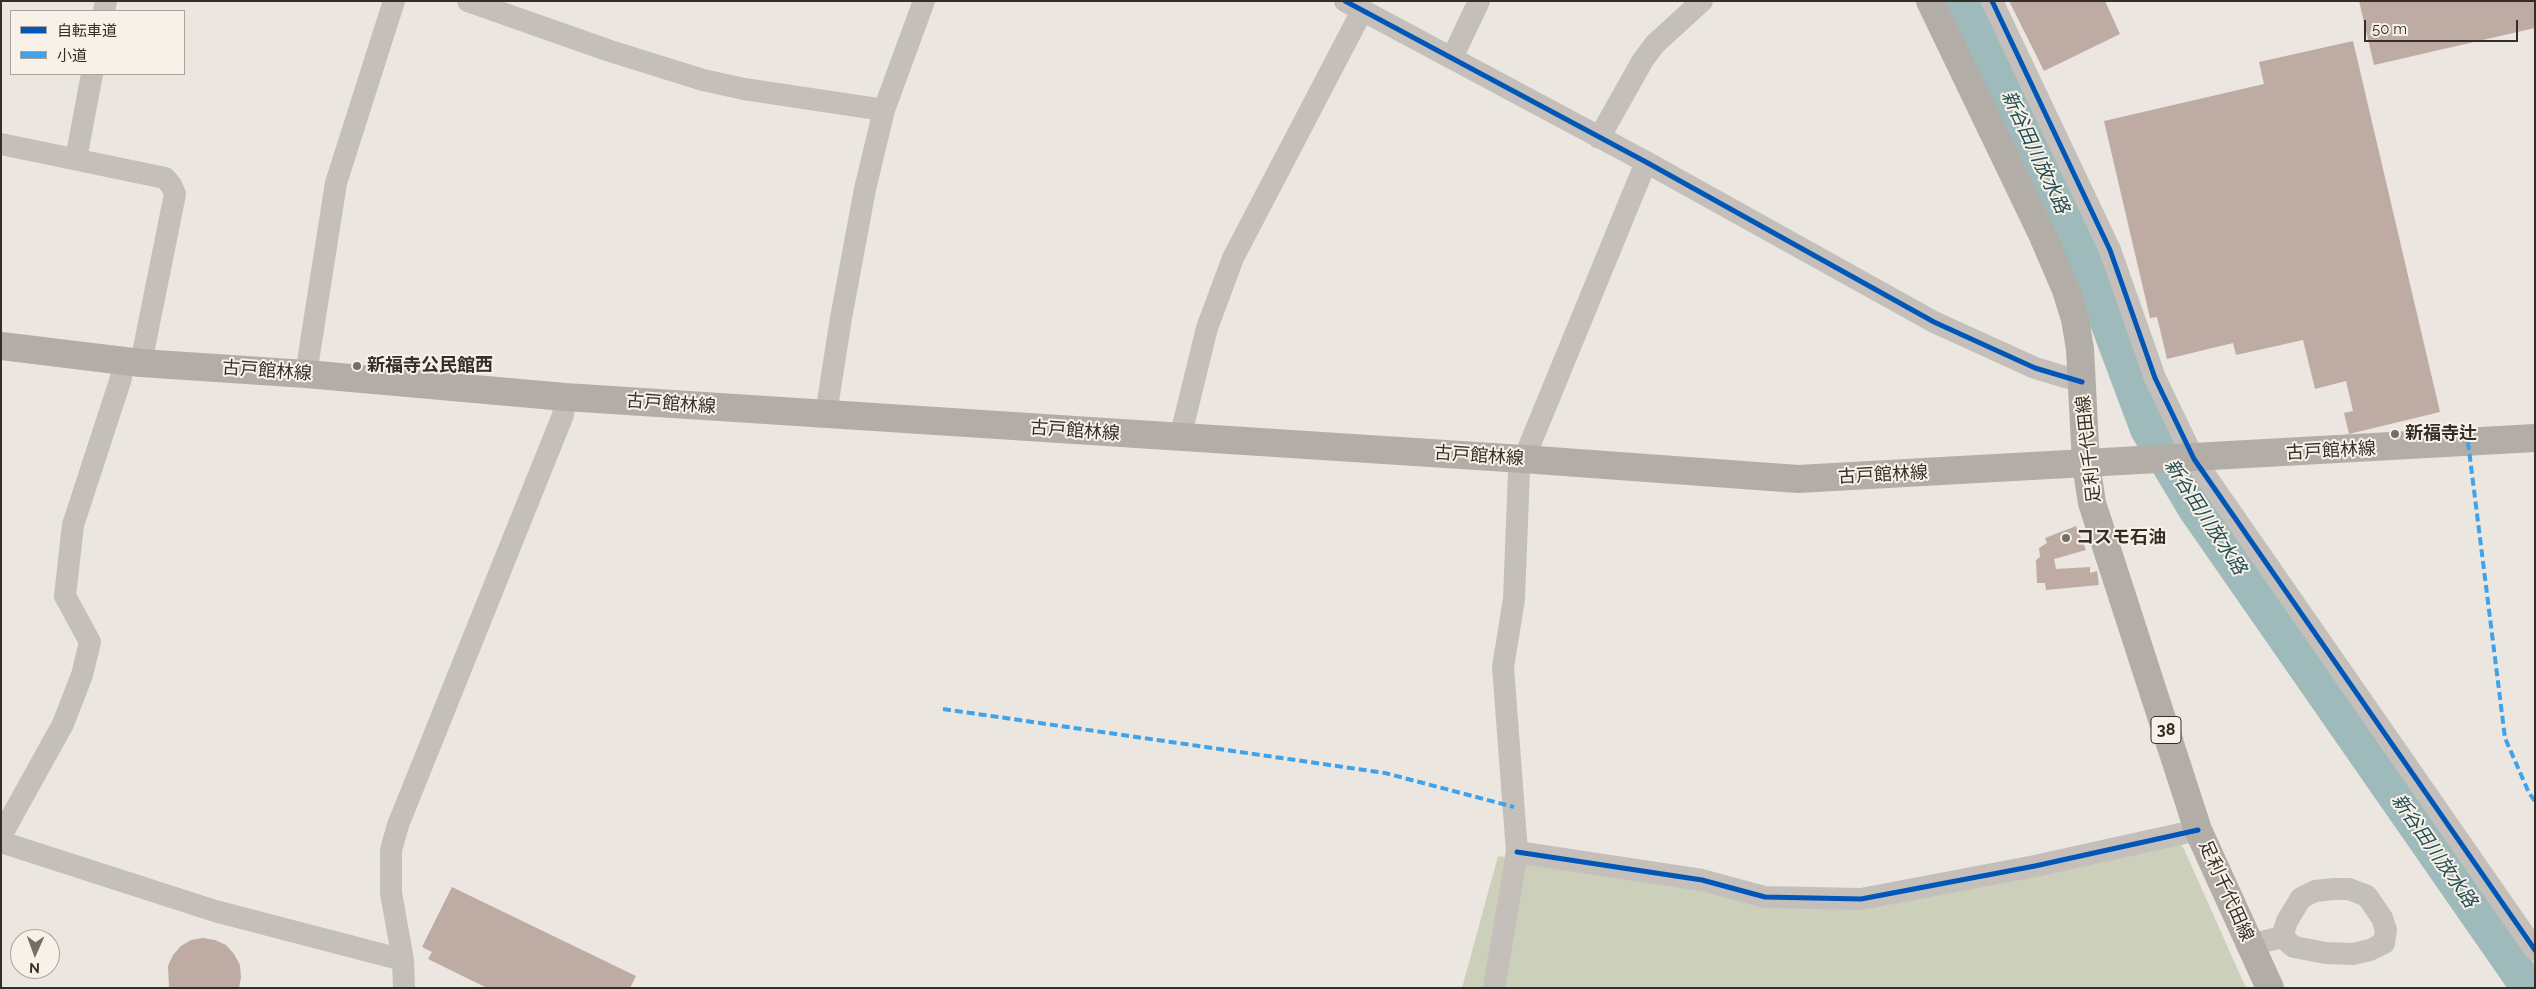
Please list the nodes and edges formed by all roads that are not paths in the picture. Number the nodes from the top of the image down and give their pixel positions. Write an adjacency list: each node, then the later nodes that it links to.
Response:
1 (394, 1): 18 (street)
2 (468, 1): 11 (street)
3 (924, 1): 11 (street)
4 (1479, 1): 9 (street)
5 (1702, 1): 12 (street)
6 (1930, 1): 19 (main road, 足利千代田線 / 38)
7 (1992, 1): 25 (street)
8 (1353, 6): 9 (street); 22 (street)
9 (1452, 58): 12 (street)
10 (92, 75): 14 (street)
11 (884, 110): 21 (street)
12 (1599, 138): 15 (street)
13 (1, 144): 14 (street)
14 (76, 159): 17 (street)
15 (1646, 162): 19 (street); 24 (street)
16 (1, 346): 17 (main road, 古戸館林線)
17 (132, 362): 18 (main road, 古戸館林線); 28 (street)
18 (306, 374): 20 (main road, 古戸館林線)
19 (2082, 382): 26 (main road, 足利千代田線 / 38)
20 (565, 396): 21 (main road, 古戸館林線); 34 (street)
21 (826, 414): 22 (main road, 古戸館林線)
22 (1180, 438): 24 (main road, 古戸館林線)
23 (2535, 438): 25 (main road, 古戸館林線)
24 (1523, 458): 26 (main road, 古戸館林線); 30 (street)
25 (2190, 459): 26 (main road, 古戸館林線); 33 (street)
26 (2086, 464): 27 (main road, 足利千代田線 / 38)
27 (2198, 830): 30 (street); 32 (main road, 足利千代田線 / 38)
28 (1, 836)
29 (1, 842): 34 (street)
30 (1517, 852): 36 (street)
31 (2282, 937): 32 (street)
32 (2250, 945): 37 (main road, 足利千代田線 / 38)
33 (2535, 950)
34 (403, 960): 35 (street)
35 (404, 988)
36 (1494, 988)
37 (2270, 988)

